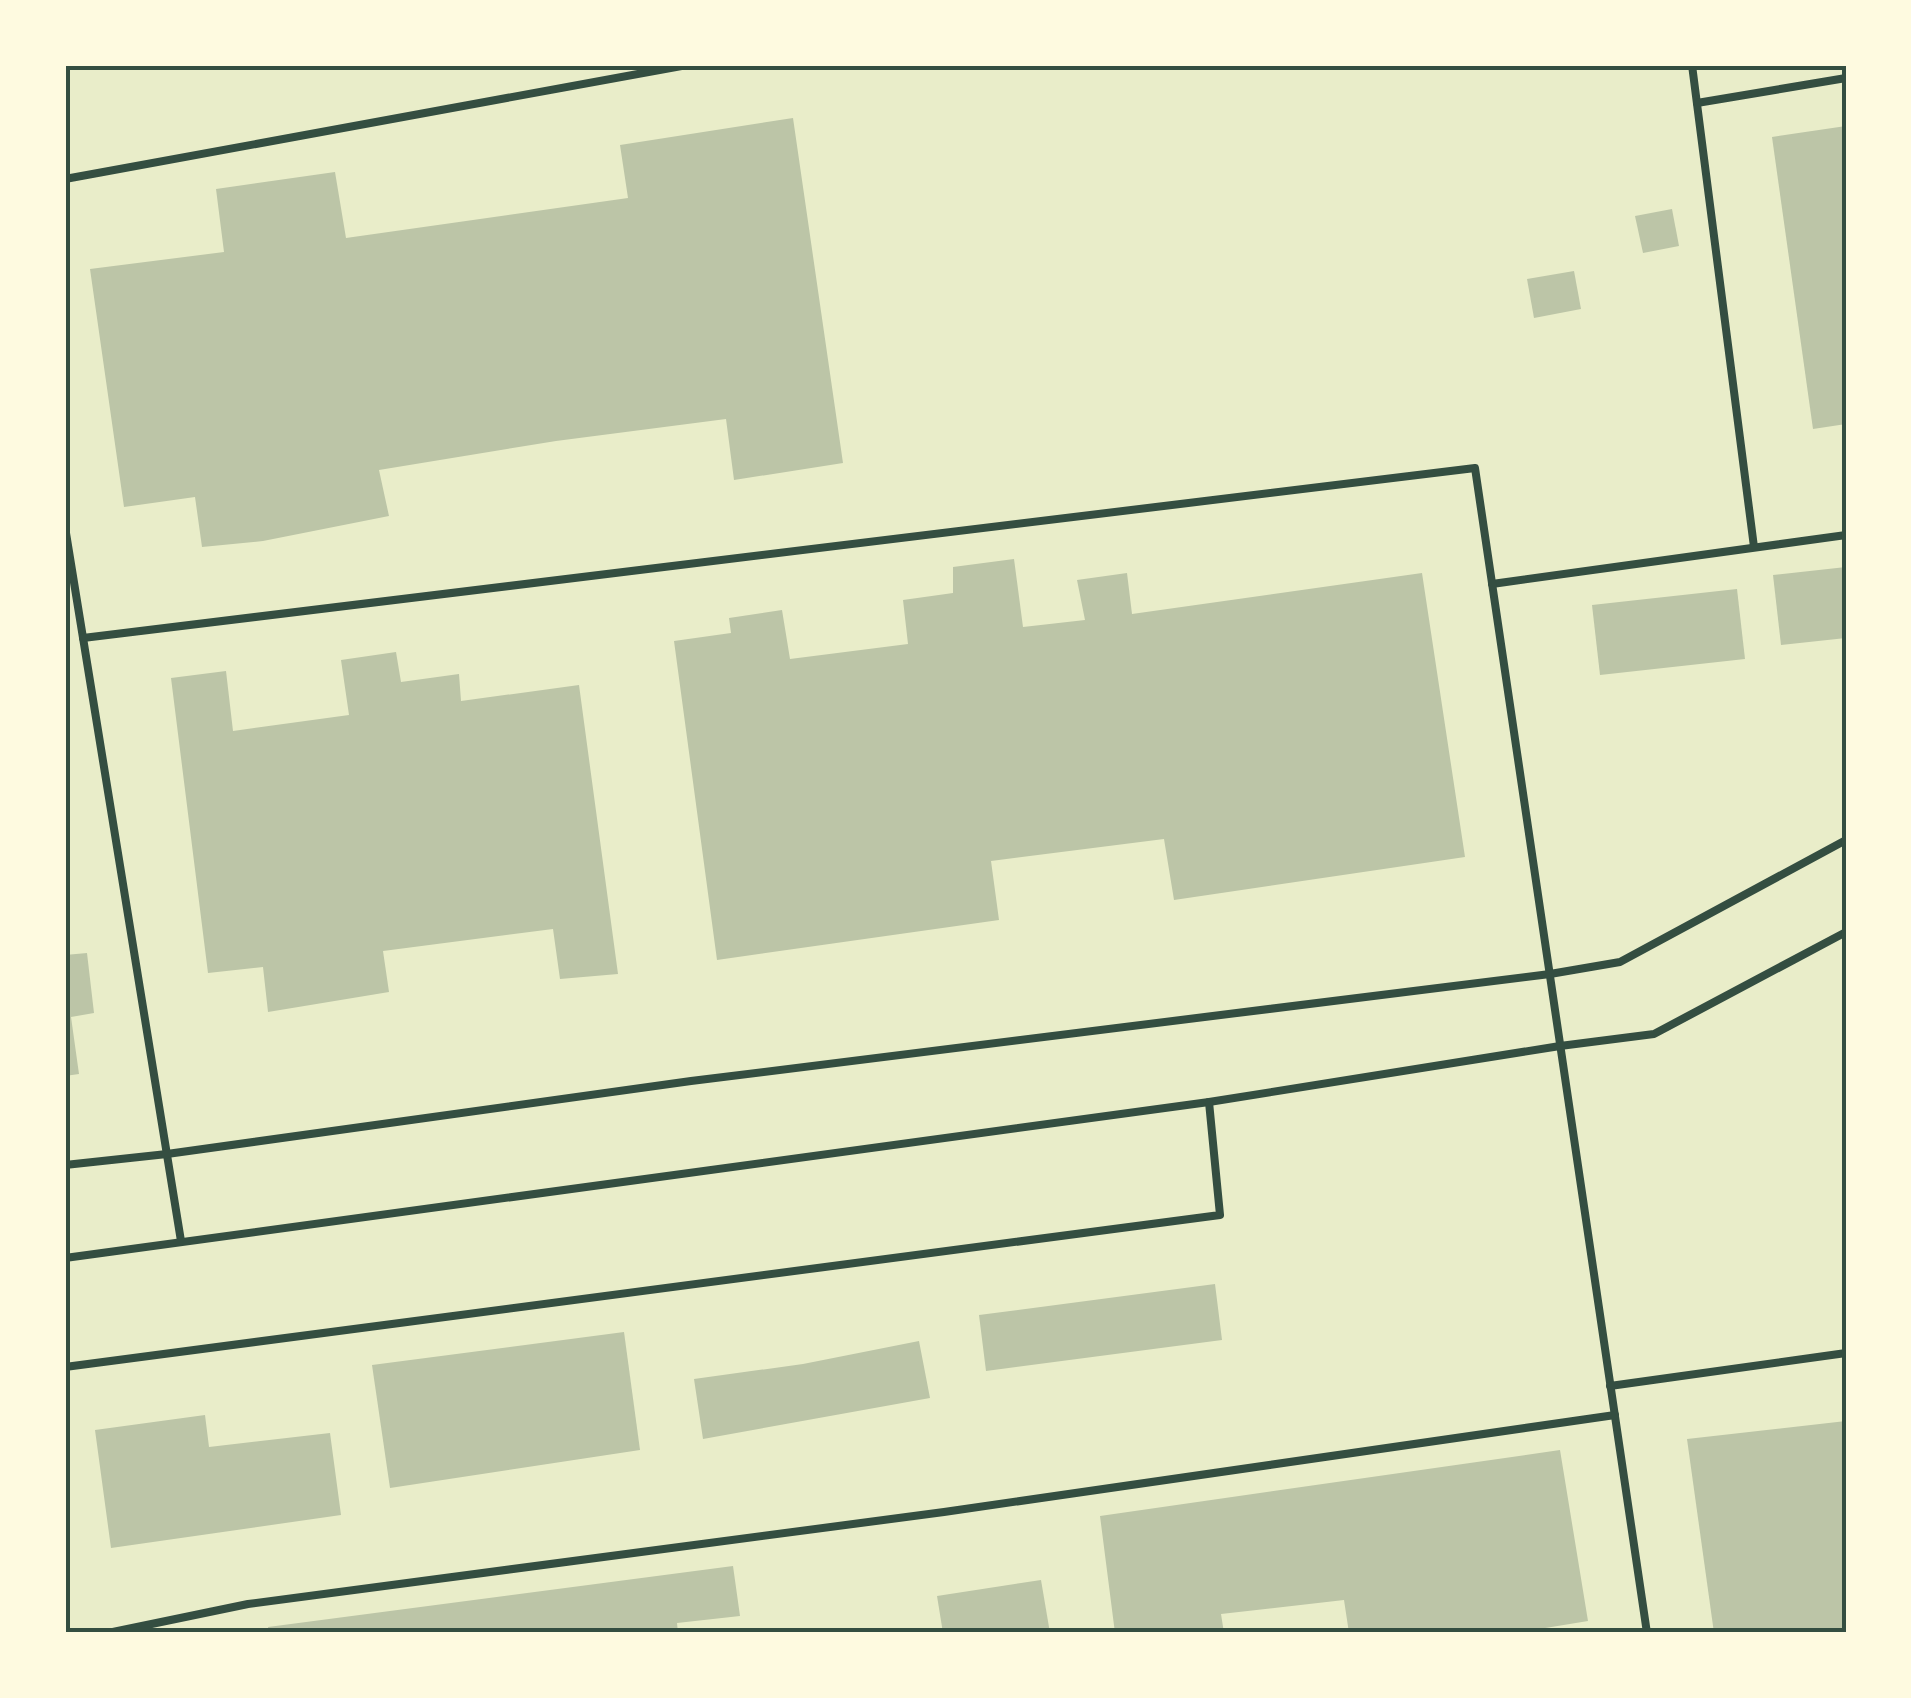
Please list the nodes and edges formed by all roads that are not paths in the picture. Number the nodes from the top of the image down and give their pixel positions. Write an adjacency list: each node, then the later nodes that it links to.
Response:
1 (686, 65): 5 (lane)
2 (1692, 65): 4 (lane)
3 (1846, 78): 4 (lane)
4 (1697, 103): 8 (lane)
5 (65, 180)
6 (65, 527): 9 (lane)
7 (1846, 535): 8 (lane)
8 (1754, 547): 10 (lane)
9 (70, 584): 11 (lane)
10 (1492, 584): 11 (lane); 14 (lane)
11 (83, 638): 17 (lane)
12 (1846, 840): 14 (lane)
13 (1846, 932): 15 (lane)
14 (1550, 974): 15 (lane); 17 (lane)
15 (1560, 1046): 16 (lane); 23 (lane)
16 (1209, 1102): 19 (lane); 22 (lane)
17 (167, 1154): 18 (lane); 19 (lane)
18 (65, 1165)
19 (181, 1241): 20 (lane)
20 (65, 1258)
21 (1846, 1353): 23 (lane)
22 (65, 1367)
23 (1610, 1386): 24 (lane)
24 (1615, 1415): 25 (lane); 26 (lane)
25 (108, 1633)
26 (1647, 1633)

